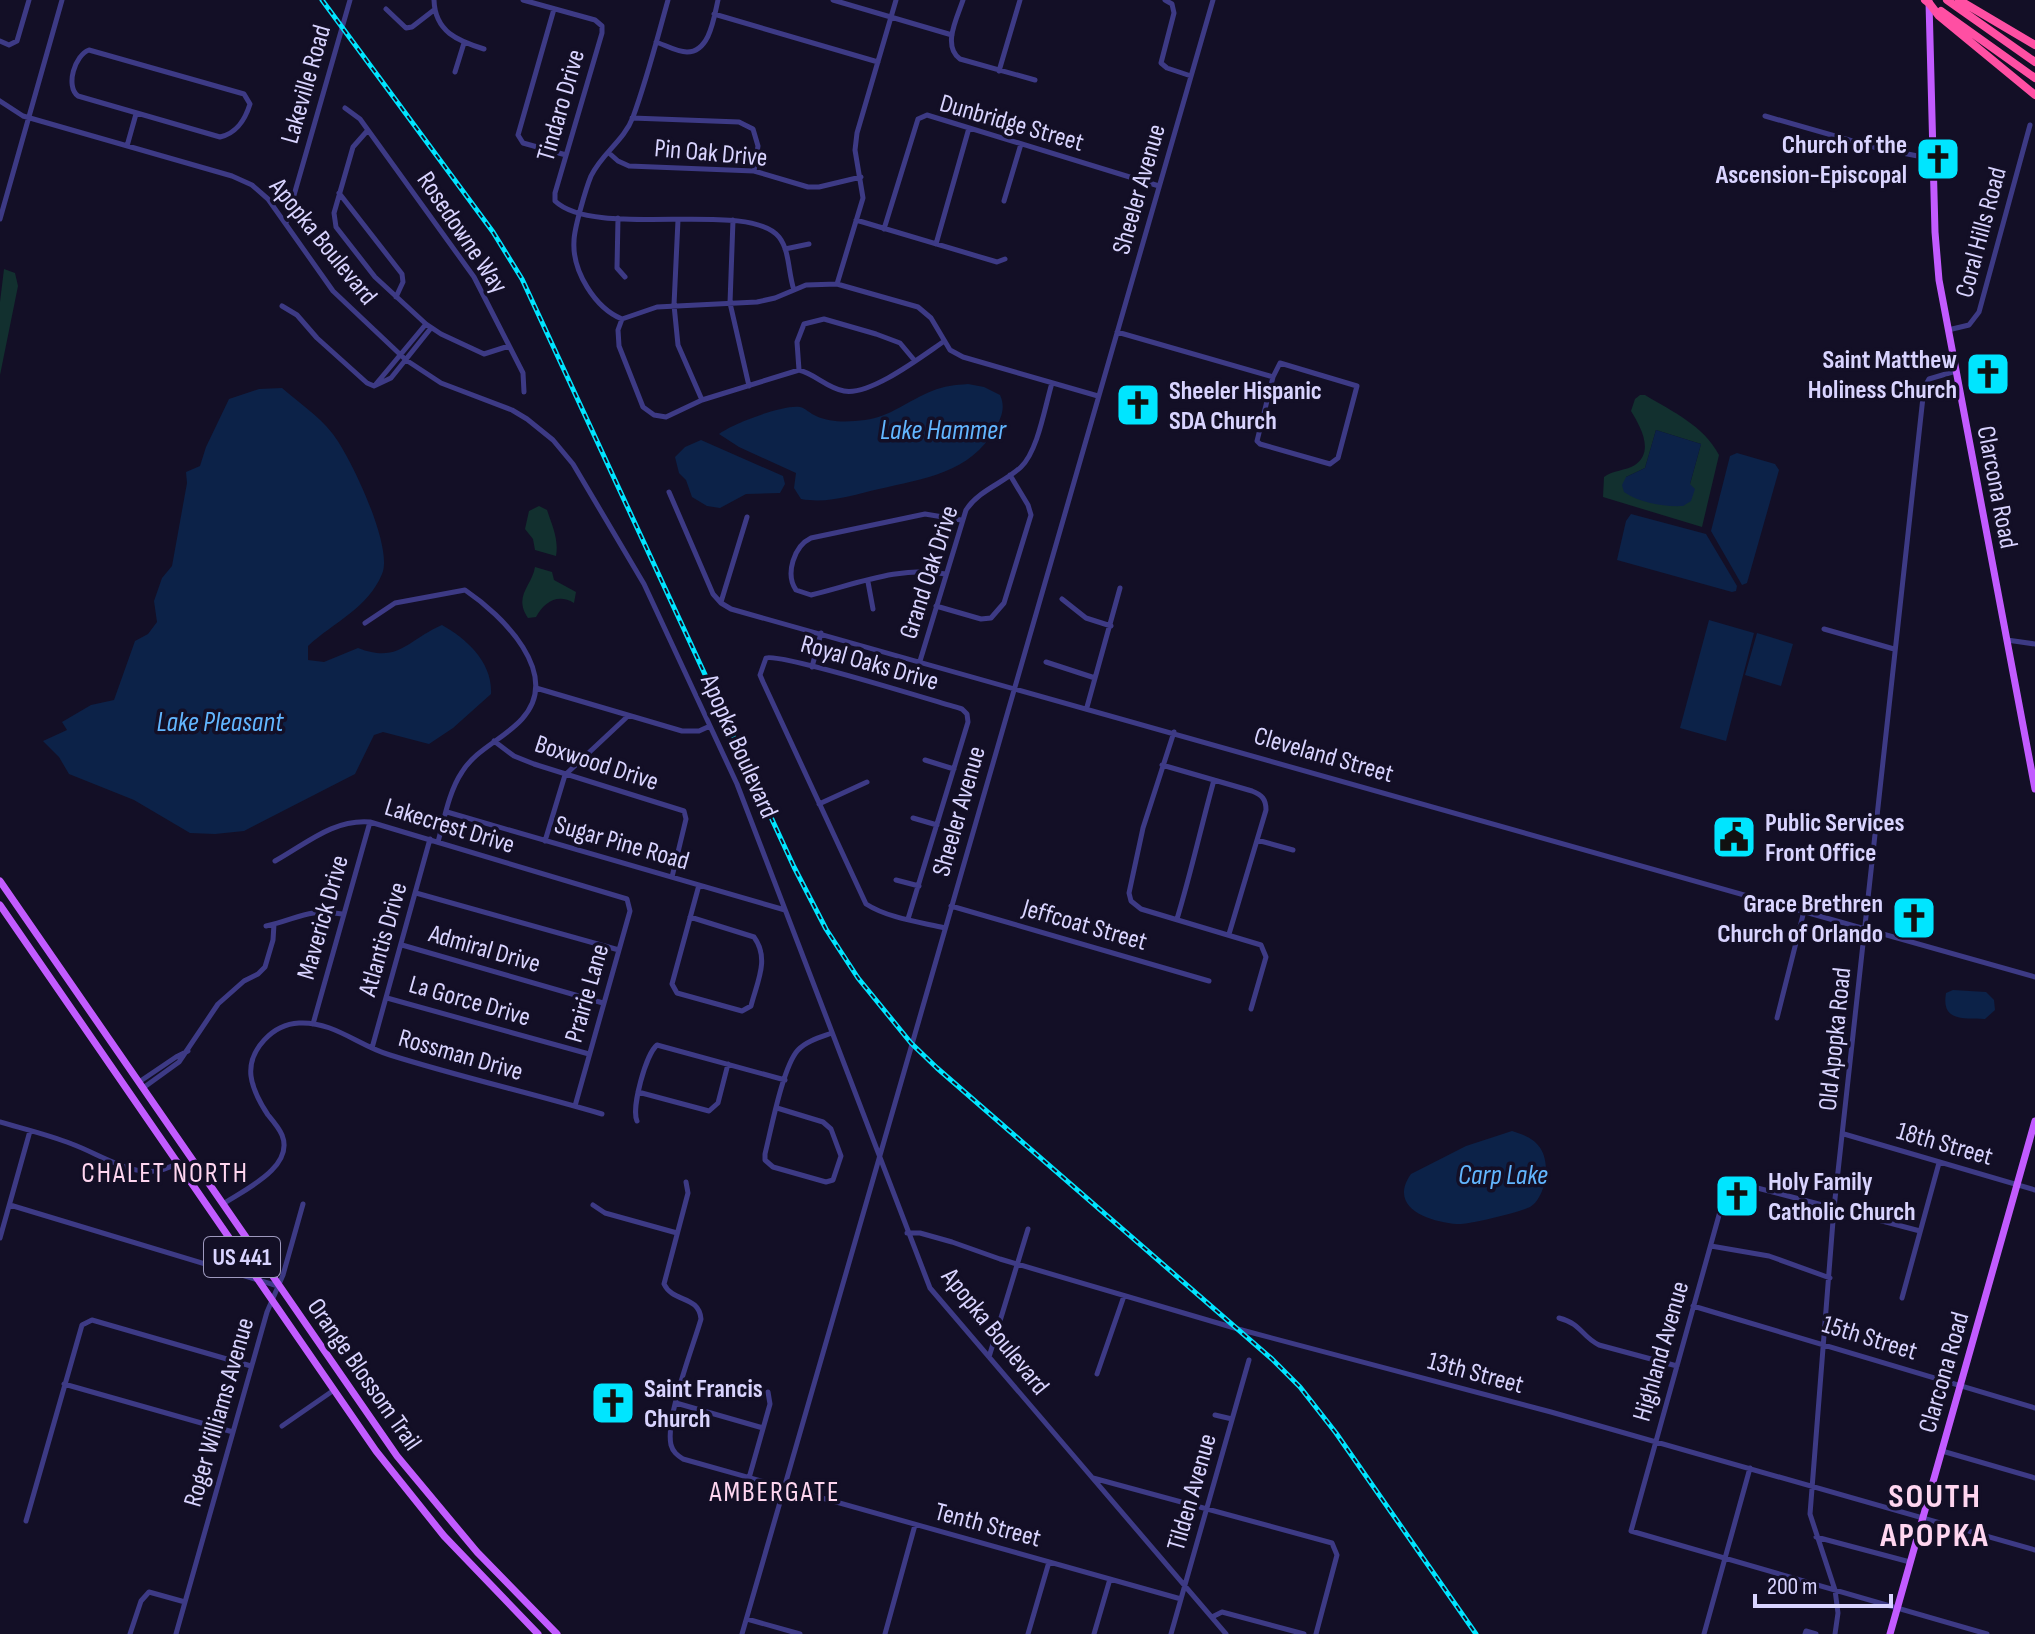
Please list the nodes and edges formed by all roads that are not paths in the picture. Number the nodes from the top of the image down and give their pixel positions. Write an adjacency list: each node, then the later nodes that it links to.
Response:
1 (29, 0): 24 (street)
2 (62, 0): 41 (street)
3 (350, 0): 62 (street, Lakeville Road)
4 (434, 0): 19 (street)
5 (523, 0): 18 (street, Tindaro Drive)
6 (668, 0): 25 (street)
7 (718, 0): 20 (street)
8 (833, 0): 21 (street)
9 (896, 0): 21 (street)
10 (963, 0): 23 (street)
11 (1020, 0): 31 (street)
12 (1165, 0): 33 (street)
13 (1213, 0): 33 (street, Sheeler Avenue)
14 (1947, 0): 30 (highway)
15 (1959, 0): 27 (highway)
16 (1928, 1): 22 (highway); 50 (main road, Clarcona Road)
17 (386, 9): 19 (street)
18 (554, 9): 49 (street); 49 (street, Tindaro Drive)
19 (434, 10): 26 (street)
20 (714, 14): 25 (street); 29 (street)
21 (892, 16): 23 (street); 29 (street)
22 (1946, 18): 34 (highway); 36 (highway)
23 (952, 35): 31 (street)
24 (0, 41)
25 (656, 42): 42 (street)
26 (464, 43): 28 (street); 32 (street)
27 (2035, 45)
28 (484, 49)
29 (878, 62): 52 (street)
30 (2035, 62)
31 (999, 71): 35 (street)
32 (455, 72)
33 (1191, 76): 53 (street, Sheeler Avenue)
34 (2035, 78)
35 (1035, 80)
36 (2035, 95)
37 (0, 101): 41 (street, Apopka Boulevard)
38 (345, 108): 45 (street, Rosedowne Way)
39 (136, 114): 39 (street); 47 (street)
40 (1765, 116): 50 (street)
41 (29, 118): 47 (street, Apopka Boulevard); 58 (street)
42 (632, 118): 48 (street); 51 (street)
43 (2030, 125): 77 (street, Coral Hills Road)
44 (969, 128): 46 (street, Dunbridge Street); 63 (street, Dunbridge Street); 65 (street)
45 (368, 130): 54 (street); 80 (street, Rosedowne Way)
46 (1021, 144): 53 (street, Dunbridge Street); 55 (street)
47 (127, 146): 62 (street, Apopka Boulevard)
48 (609, 153): 51 (street, Pin Oak Drive); 56 (street)
49 (566, 155): 56 (street, Tindaro Drive)
50 (1934, 160): 77 (main road, Clarcona Road)
51 (754, 171): 52 (street, Pin Oak Drive)
52 (861, 177): 61 (street)
53 (1159, 186): 78 (street, Sheeler Avenue)
54 (339, 193): 71 (street); 71 (street)
55 (1004, 201)
56 (581, 212): 57 (street); 75 (street)
57 (618, 218): 59 (street); 68 (street)
58 (0, 219)
59 (678, 220): 60 (street); 73 (street)
60 (733, 220): 66 (street); 72 (street)
61 (856, 220): 63 (street); 69 (street)
62 (286, 224): 81 (street, Apopka Boulevard)
63 (884, 229): 65 (street)
64 (809, 244): 66 (street)
65 (936, 244): 67 (street)
66 (785, 249): 70 (street)
67 (1005, 259)
68 (625, 277)
69 (837, 284): 70 (street); 79 (street)
70 (794, 290): 72 (street)
71 (396, 297): 76 (street)
72 (730, 303): 73 (street); 87 (street)
73 (674, 305): 75 (street); 90 (street)
74 (282, 306): 81 (street)
75 (622, 319): 90 (street)
76 (428, 326): 80 (street); 81 (street)
77 (1948, 330): 84 (main road, Clarcona Road)
78 (1117, 332): 85 (street); 89 (street, Sheeler Avenue)
79 (943, 342): 82 (street); 86 (street)
80 (509, 346): 88 (street, Rosedowne Way)
81 (403, 358): 117 (street, Apopka Boulevard)
82 (915, 361): 83 (street); 83 (street)
83 (799, 370): 87 (street)
84 (1956, 371): 106 (main road, Clarcona Road); 108 (street, Old Apopka Road)
85 (1273, 377): 85 (street)
86 (1052, 383): 89 (street); 91 (street, Grand Oak Drive)
87 (749, 386): 90 (street)
88 (524, 392)
89 (1098, 396): 113 (street, Sheeler Avenue)
90 (702, 400)
91 (1010, 475): 94 (street, Grand Oak Drive); 100 (street)
92 (669, 492): 99 (street)
93 (747, 517): 99 (street)
94 (961, 520): 95 (street, Grand Oak Drive); 96 (street)
95 (945, 574): 96 (street); 100 (street, Grand Oak Drive)
96 (868, 582): 101 (street)
97 (1120, 588): 103 (street)
98 (1062, 599): 103 (street)
99 (721, 603): 105 (street, Cleveland Street)
100 (936, 606): 109 (street, Grand Oak Drive)
101 (873, 609)
102 (365, 623): 114 (street)
103 (1111, 626): 112 (street)
104 (1824, 629): 108 (street)
105 (821, 633): 109 (street, Cleveland Street); 111 (street)
106 (2007, 640): 107 (street); 126 (main road, Clarcona Road)
107 (2035, 644)
108 (1894, 649): 156 (street, Old Apopka Road)
109 (920, 661): 113 (street, Cleveland Street)
110 (1046, 662): 112 (street)
111 (812, 667): 122 (street, Royal Oaks Drive); 127 (street, Royal Oaks Drive)
112 (1095, 678): 115 (street)
113 (1015, 687): 115 (street, Cleveland Street); 146 (street, Sheeler Avenue)
114 (536, 688): 116 (street); 119 (street)
115 (1087, 707): 118 (street, Cleveland Street)
116 (629, 716): 117 (street); 123 (street)
117 (710, 726): 147 (street, Apopka Boulevard)
118 (1174, 732): 121 (street); 148 (street, Cleveland Street)
119 (494, 741): 123 (street, Boxwood Drive); 128 (street)
120 (925, 760): 122 (street)
121 (1162, 765): 124 (street); 152 (street)
122 (954, 769): 131 (street, Royal Oaks Drive)
123 (565, 775): 134 (street); 138 (street, Boxwood Drive)
124 (1214, 780): 133 (street); 152 (street)
125 (867, 782): 127 (street)
126 (2035, 789)
127 (819, 804): 151 (street, Royal Oaks Drive)
128 (447, 812): 134 (street, Sugar Pine Road); 135 (street)
129 (913, 818): 131 (street)
130 (370, 822): 132 (street, Lakecrest Drive); 137 (street, Lakecrest Drive); 149 (street, Maverick Drive)
131 (937, 825): 142 (street, Royal Oaks Drive)
132 (430, 839): 135 (street, Lakecrest Drive); 143 (street, Atlantis Drive)
133 (1257, 840): 136 (street); 157 (street)
134 (545, 841): 138 (street, Sugar Pine Road)
135 (438, 842): 144 (street, Lakecrest Drive)
136 (1293, 850)
137 (275, 861)
138 (672, 877): 141 (street, Sugar Pine Road)
139 (896, 880): 142 (street)
140 (0, 881): 162 (main road, Orange Blossom Trail / US 441)
141 (699, 885): 147 (street, Sugar Pine Road); 150 (street)
142 (919, 886): 151 (street, Royal Oaks Drive)
143 (416, 893): 158 (street, Atlantis Drive); 159 (street)
144 (620, 895): 159 (street, Prairie Lane)
145 (0, 905): 163 (main road, Orange Blossom Trail / US 441)
146 (951, 906): 155 (street, Sheeler Avenue); 161 (street, Jeffcoat Street)
147 (786, 911): 169 (street, Apopka Boulevard)
148 (1804, 911): 156 (street, Cleveland Street); 167 (street)
149 (342, 914): 153 (street); 168 (street, Maverick Drive)
150 (690, 917): 150 (street)
151 (908, 919): 155 (street, Royal Oaks Drive)
152 (1177, 919): 157 (street)
153 (274, 924): 154 (street); 174 (street)
154 (266, 926)
155 (945, 928): 184 (street, Sheeler Avenue)
156 (1866, 929): 160 (street, Cleveland Street); 183 (street, Old Apopka Road)
157 (1229, 934): 166 (street)
158 (402, 945): 164 (street, Atlantis Drive); 165 (street, Admiral Drive)
159 (619, 950): 165 (street, Prairie Lane)
160 (2035, 977)
161 (1209, 981)
162 (73, 987): 163 (main road); 174 (main road, Orange Blossom Trail / US 441)
163 (62, 995): 185 (main road, Orange Blossom Trail / US 441)
164 (387, 998): 170 (street, Atlantis Drive); 171 (street, La Gorce Drive)
165 (603, 1003): 171 (street, Prairie Lane)
166 (1251, 1009)
167 (1777, 1018)
168 (313, 1024): 170 (street, Rossman Drive); 191 (street)
169 (832, 1033): 173 (street); 184 (street, Apopka Boulevard)
170 (372, 1048): 176 (street, Rossman Drive)
171 (589, 1054): 176 (street, Prairie Lane)
172 (728, 1064): 173 (street); 175 (street); 175 (street)
173 (785, 1080): 177 (street)
174 (141, 1085): 191 (main road, Orange Blossom Trail / US 441)
175 (638, 1092): 179 (street)
176 (575, 1106): 178 (street, Rossman Drive)
177 (777, 1108): 177 (street)
178 (602, 1114)
179 (637, 1121)
180 (2035, 1121): 188 (main road, Clarcona Road)
181 (0, 1122): 182 (street)
182 (30, 1131): 185 (street); 193 (street)
183 (1844, 1134): 186 (street, 18th Street); 195 (street, Old Apopka Road)
184 (878, 1156): 200 (street, Apopka Boulevard); 238 (street, Sheeler Avenue)
185 (177, 1163): 190 (main road, Orange Blossom Trail / US 441)
186 (1939, 1163): 188 (street, 18th Street); 198 (street)
187 (686, 1182): 199 (street)
188 (2017, 1185): 189 (street, 18th Street); 220 (main road, Clarcona Road)
189 (2035, 1190)
190 (200, 1195): 191 (main road); 205 (main road, Orange Blossom Trail / US 441)
191 (223, 1204): 206 (main road, Orange Blossom Trail / US 441)
192 (303, 1204): 206 (street, Roger Williams Avenue)
193 (10, 1205): 201 (street); 205 (street)
194 (593, 1205): 199 (street)
195 (1834, 1208): 202 (street, Highland Avenue); 204 (street, Old Apopka Road)
196 (1867, 1217): 198 (street)
197 (1028, 1229): 203 (street)
198 (1920, 1231): 208 (street)
199 (677, 1233): 223 (street)
200 (907, 1233): 203 (street, 13th Street); 213 (street, Apopka Boulevard)
201 (0, 1238)
202 (1711, 1246): 204 (street); 210 (street, Highland Avenue)
203 (1016, 1263): 207 (street, 13th Street); 213 (street)
204 (1830, 1278): 212 (street, Old Apopka Road)
205 (257, 1279): 206 (street); 209 (main road, Orange Blossom Trail / US 441)
206 (278, 1286): 209 (street, Roger Williams Avenue); 218 (main road, Orange Blossom Trail / US 441)
207 (1124, 1296): 217 (street); 230 (street, 13th Street)
208 (1902, 1298)
209 (272, 1300): 215 (street, Roger Williams Avenue); 221 (main road, Orange Blossom Trail / US 441)
210 (1693, 1306): 212 (street, 15th Street); 216 (street, Highland Avenue)
211 (1559, 1318): 216 (street)
212 (1823, 1343): 220 (street, 15th Street); 237 (street, Old Apopka Road)
213 (989, 1358): 233 (street, Apopka Boulevard)
214 (1249, 1360): 226 (street, Tilden Avenue)
215 (251, 1366): 219 (street); 229 (street, Roger Williams Avenue)
216 (1677, 1366): 230 (street, Highland Avenue)
217 (1097, 1374)
218 (345, 1383): 221 (main road); 236 (main road, Orange Blossom Trail / US 441)
219 (64, 1384): 229 (street); 242 (street)
220 (1960, 1385): 224 (street, 15th Street); 231 (main road, Clarcona Road)
221 (334, 1390): 227 (street); 239 (main road, Orange Blossom Trail / US 441)
222 (768, 1392): 228 (street)
223 (676, 1403): 228 (street); 234 (street, Tenth Street)
224 (2035, 1408)
225 (1215, 1415): 226 (street)
226 (1232, 1419): 240 (street, Tilden Avenue)
227 (282, 1426)
228 (763, 1428): 234 (street)
229 (233, 1432): 255 (street, Roger Williams Avenue)
230 (1656, 1442): 232 (street, 13th Street); 246 (street, Highland Avenue)
231 (1941, 1451): 235 (street); 241 (main road, Clarcona Road)
232 (1750, 1468): 237 (street, 13th Street); 246 (street)
233 (1092, 1477): 240 (street); 252 (street, Apopka Boulevard)
234 (749, 1478): 238 (street, Tenth Street)
235 (2035, 1478)
236 (416, 1480): 239 (main road); 249 (main road, Orange Blossom Trail / US 441)
237 (1812, 1486): 241 (street, 13th Street); 244 (street, Old Apopka Road)
238 (784, 1488): 243 (street, Tenth Street); 258 (street, Sheeler Avenue)
239 (405, 1489): 251 (main road, Orange Blossom Trail / US 441)
240 (1206, 1509): 252 (street, Tilden Avenue); 272 (street)
241 (1922, 1516): 245 (street, 13th Street); 248 (main road, Clarcona Road)
242 (26, 1521)
243 (915, 1525): 247 (street, Tenth Street); 266 (street)
244 (1816, 1537): 248 (street); 253 (street, Old Apopka Road)
245 (2035, 1550)
246 (1724, 1558): 253 (street); 273 (street)
247 (1049, 1562): 250 (street, Tenth Street); 267 (street)
248 (1910, 1562): 256 (main road, Clarcona Road)
249 (496, 1572): 251 (main road); 259 (main road, Orange Blossom Trail / US 441)
250 (1110, 1579): 254 (street, Tenth Street); 268 (street)
251 (487, 1581): 263 (main road, Orange Blossom Trail / US 441)
252 (1185, 1586): 254 (street, Tilden Avenue); 257 (street, Apopka Boulevard)
253 (1835, 1590): 256 (street); 275 (street, Old Apopka Road)
254 (1181, 1599): 269 (street, Tilden Avenue)
255 (185, 1602): 261 (street); 262 (street, Roger Williams Avenue)
256 (1897, 1607): 276 (main road, Clarcona Road); 277 (street)
257 (1212, 1617): 270 (street, Apopka Boulevard); 271 (street)
258 (747, 1619): 264 (street, Sheeler Avenue); 265 (street)
259 (553, 1632)
260 (1806, 1632): 274 (street)
261 (130, 1634)
262 (176, 1634)
263 (538, 1634)
264 (742, 1634)
265 (800, 1634)
266 (885, 1634)
267 (1028, 1634)
268 (1094, 1634)
269 (1171, 1634)
270 (1226, 1634)
271 (1304, 1634)
272 (1316, 1634)
273 (1704, 1634)
274 (1816, 1634)
275 (1835, 1634)
276 (1890, 1634)
277 (1987, 1634)

